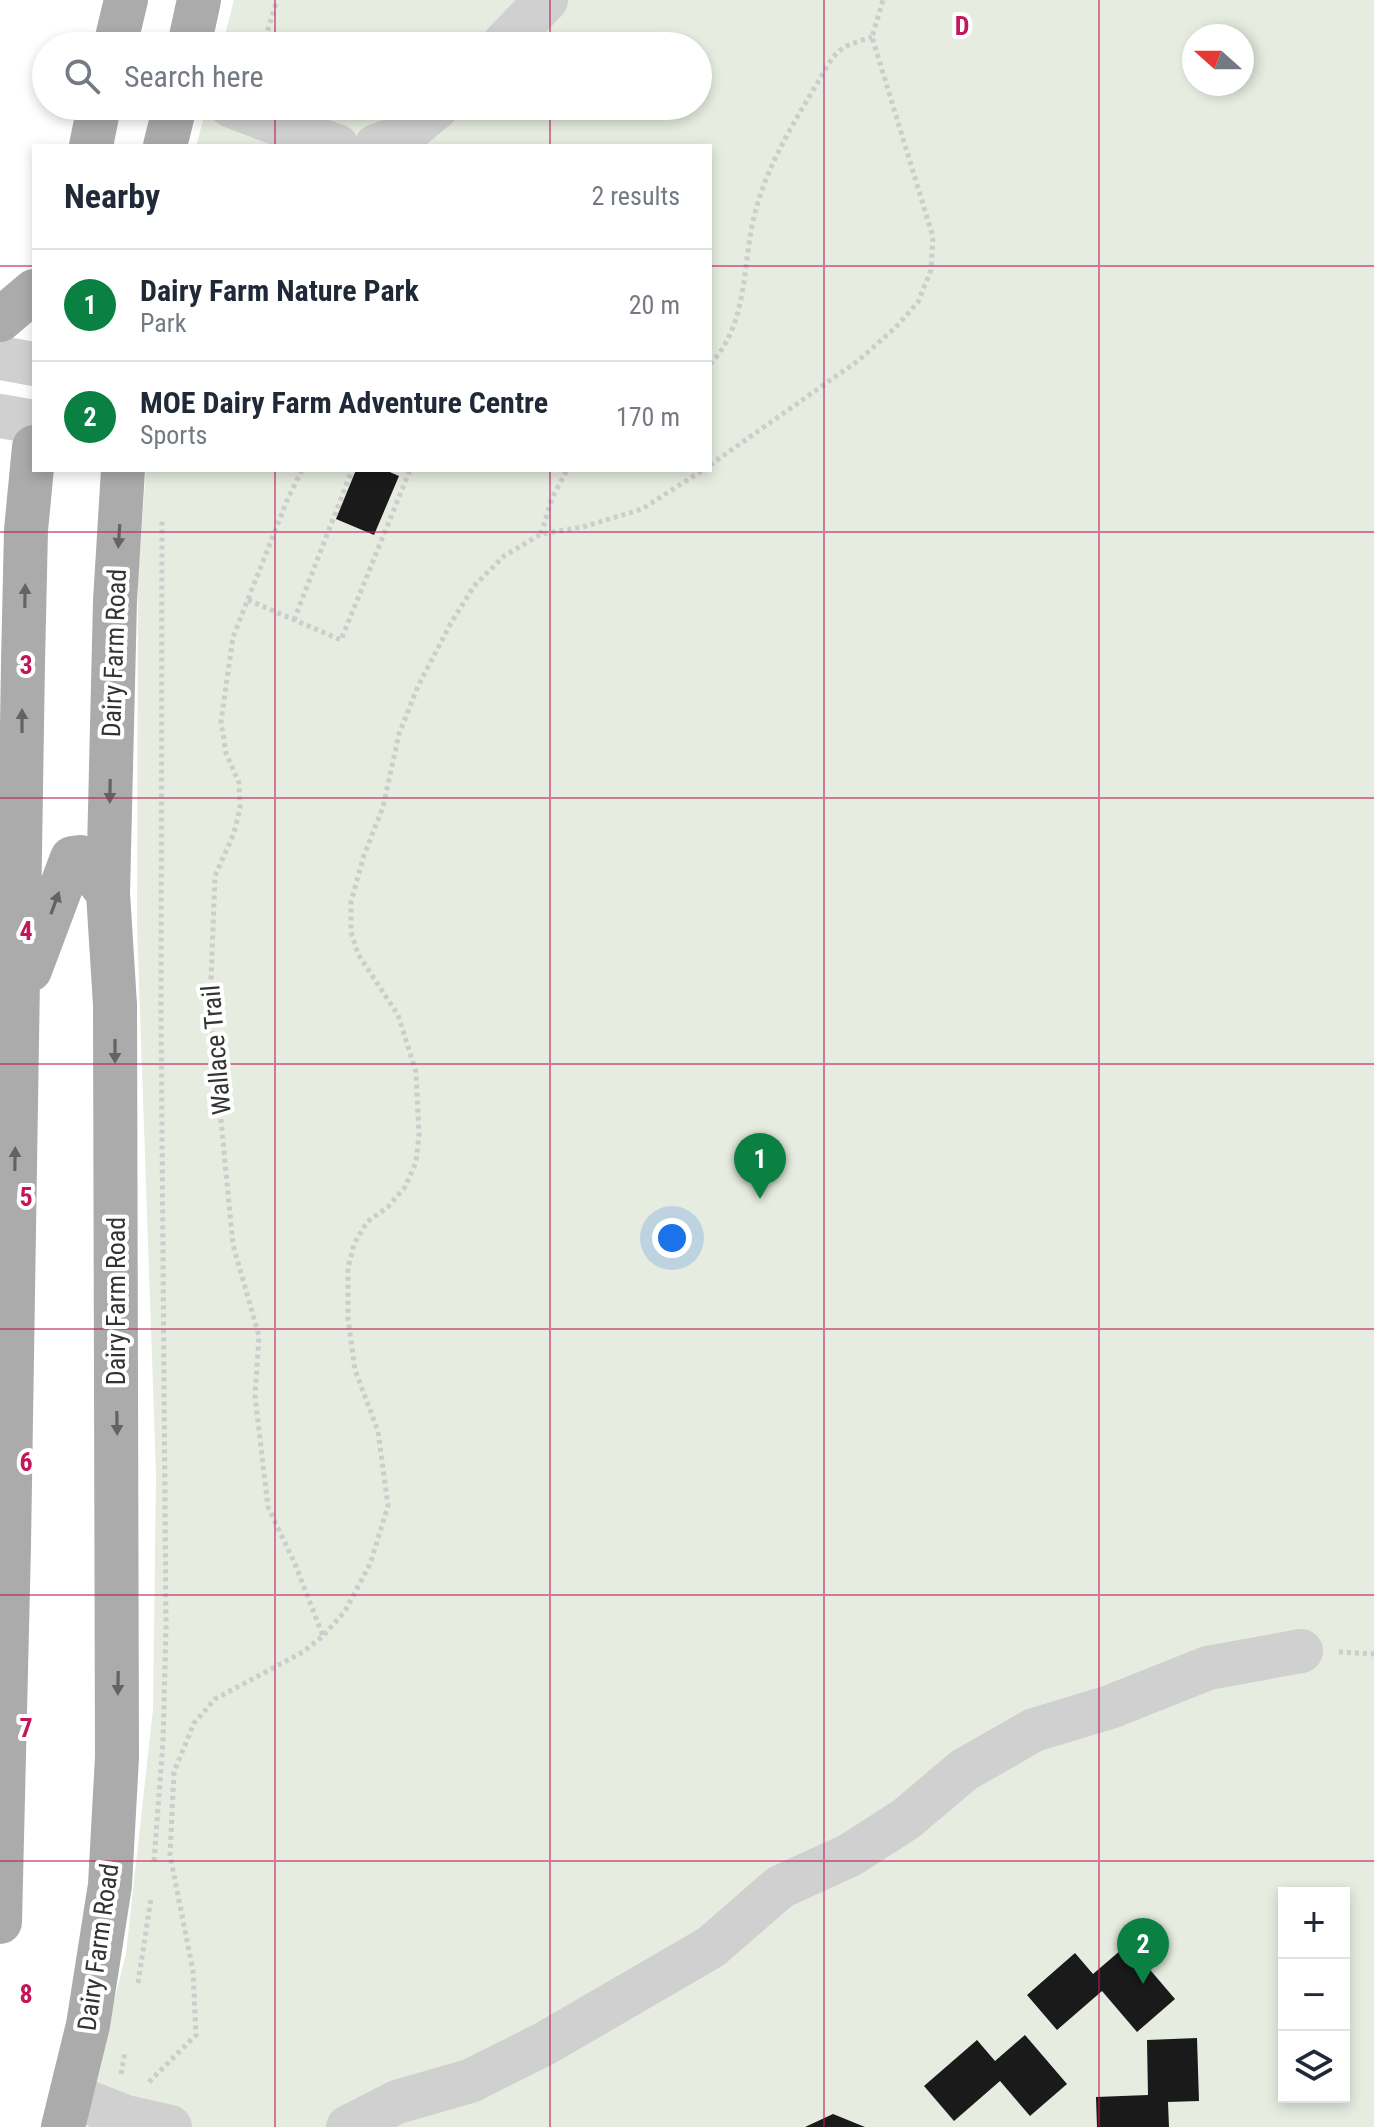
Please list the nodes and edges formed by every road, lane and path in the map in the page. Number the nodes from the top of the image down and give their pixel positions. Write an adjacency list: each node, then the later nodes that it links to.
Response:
1 (126, 0): 6 (main road)
2 (199, 0): 7 (main road)
3 (277, 0): 8 (path)
4 (546, 0): 9 (street)
5 (883, 0): 10 (path)
6 (118, 32)
7 (192, 32)
8 (267, 32)
9 (515, 32)
10 (872, 37): 22 (path); 26 (path)
11 (96, 120): 15 (main road)
12 (172, 120): 16 (main road)
13 (268, 120): 17 (street)
14 (421, 120): 18 (street)
15 (91, 144)
16 (166, 144)
17 (332, 144)
18 (381, 144)
19 (32, 293): 20 (main road)
20 (0, 320)
21 (0, 358): 23 (street)
22 (712, 362)
23 (32, 364)
24 (0, 416): 25 (street)
25 (32, 422)
26 (712, 464)
27 (32, 468): 35 (main road)
28 (123, 472): 39 (main road, Dairy Farm Road, one-way to 39)
29 (301, 472): 37 (path, Wallace Trail)
30 (351, 472): 38 (path)
31 (409, 472): 38 (path)
32 (566, 472): 36 (path)
33 (700, 472): 36 (path)
34 (0, 484): 35 (main road)
35 (26, 530): 40 (main road, one-way to 35)
36 (541, 534): 42 (path)
37 (248, 600): 38 (path); 42 (path, Wallace Trail)
38 (294, 620)
39 (108, 893): 40 (main road, one-way to 39); 45 (main road, Dairy Farm Road, one-way to 45)
40 (18, 1002): 41 (main road, one-way to 40)
41 (4, 1545): 44 (main road)
42 (323, 1636): 46 (path)
43 (1301, 1651): 47 (street)
44 (0, 1922)
45 (67, 2112): 46 (street)
46 (152, 2122)
47 (348, 2127)

